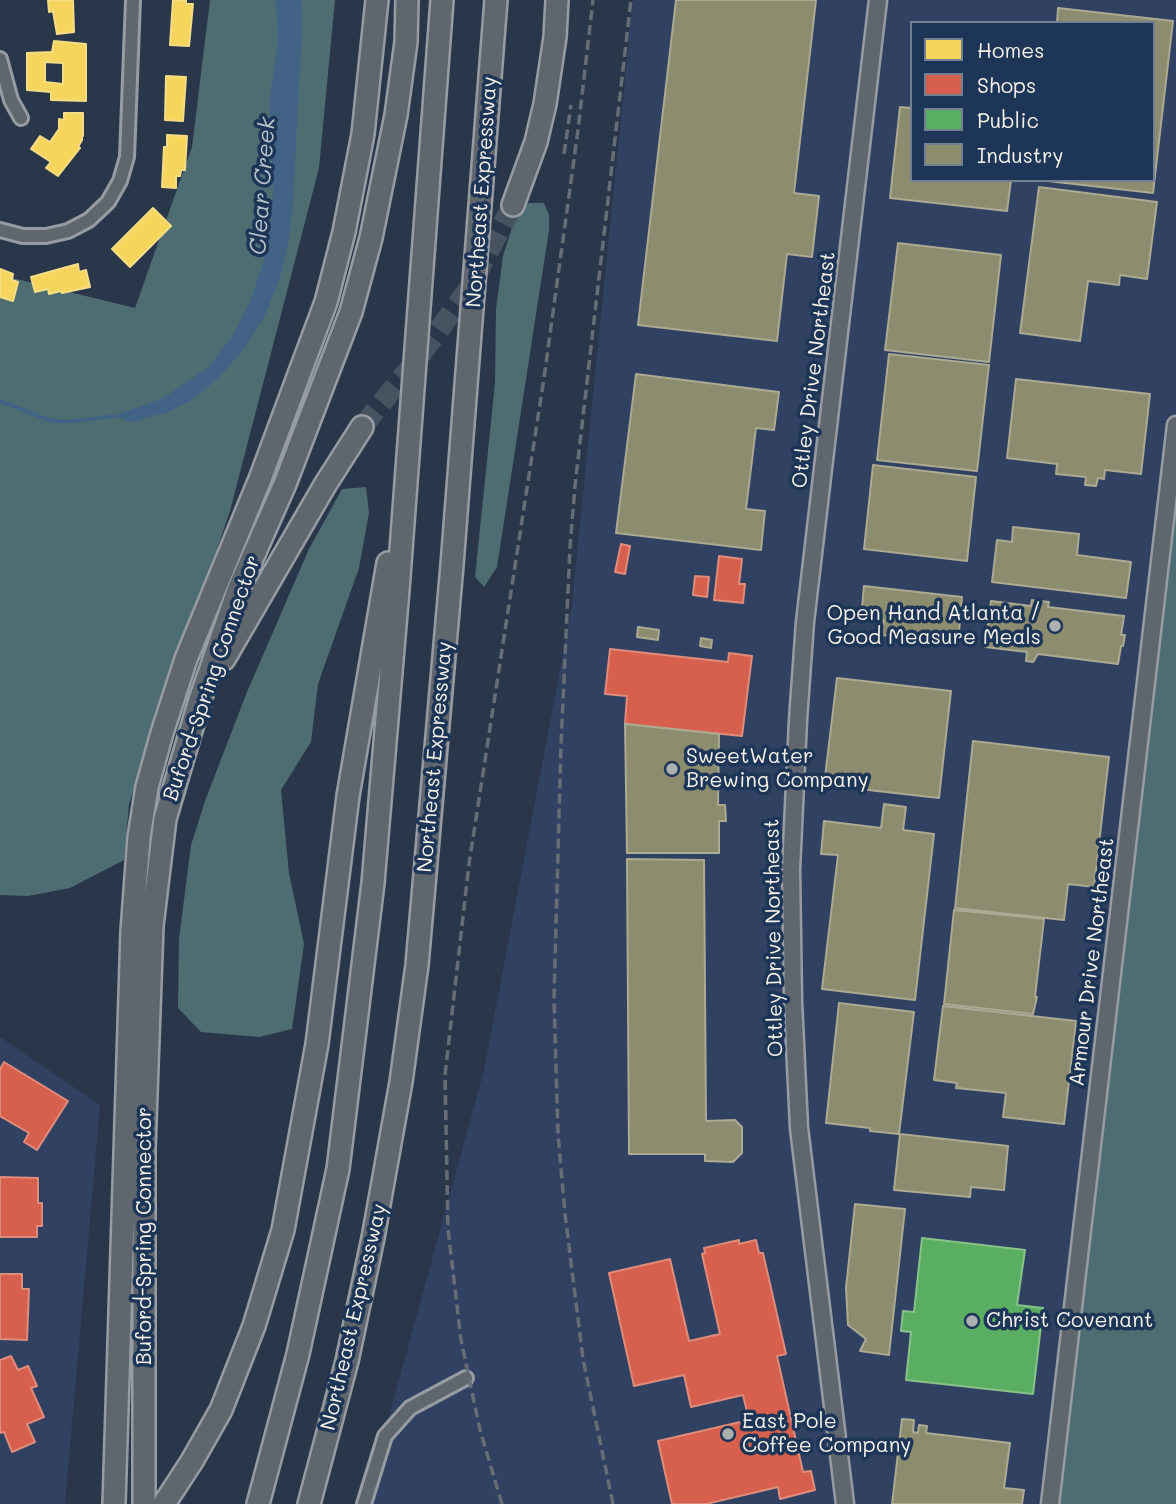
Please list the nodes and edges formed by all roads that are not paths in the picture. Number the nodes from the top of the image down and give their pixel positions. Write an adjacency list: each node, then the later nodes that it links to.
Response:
1 (134, 0): 11 (street)
2 (377, 0): 17 (highway, Buford-Spring Connector)
3 (407, 0): 15 (highway, Buford-Spring Connector)
4 (442, 0): 14 (highway)
5 (496, 0): 21 (highway, Northeast Expressway)
6 (557, 0): 10 (highway)
7 (878, 0): 23 (street, Ottley Drive Northeast)
8 (0, 59): 9 (street)
9 (21, 118)
10 (513, 205)
11 (0, 230)
12 (1176, 425): 24 (street, Armour Drive Northeast)
13 (362, 427): 15 (highway)
14 (409, 437): 19 (highway); 20 (highway)
15 (200, 700): 18 (highway, Buford-Spring Connector)
16 (466, 1378): 22 (street)
17 (114, 1504)
18 (144, 1504)
19 (164, 1504)
20 (258, 1504)
21 (309, 1504)
22 (365, 1504)
23 (845, 1504)
24 (1050, 1504)

